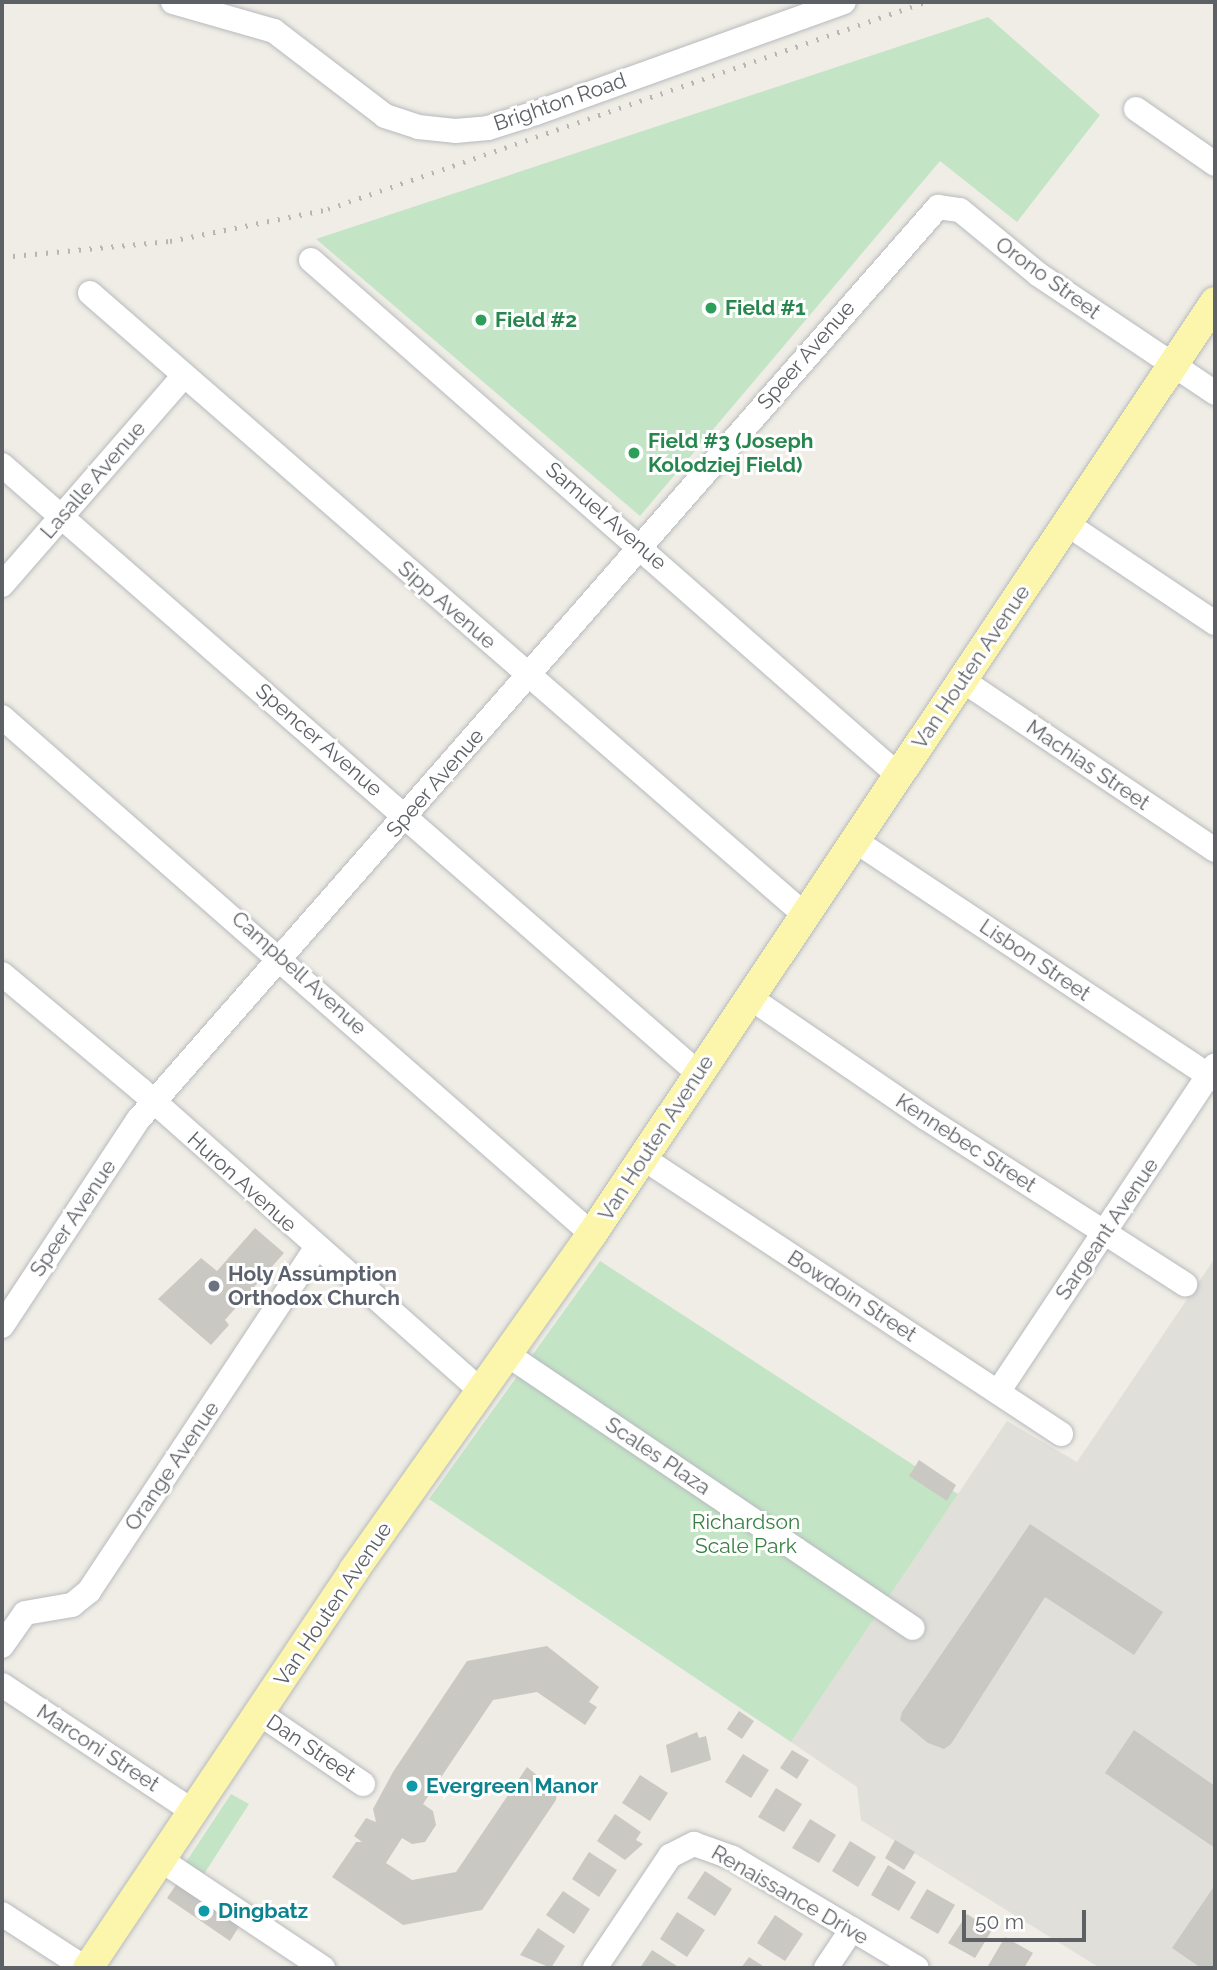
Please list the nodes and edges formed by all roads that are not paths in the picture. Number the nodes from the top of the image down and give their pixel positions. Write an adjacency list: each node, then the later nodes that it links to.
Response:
1 (173, 2): 2 (street, Brighton Road)
2 (844, 2)
3 (1136, 109): 4 (street)
4 (1215, 164)
5 (891, 258): 9 (street, Orono Street); 15 (street, Speer Avenue)
6 (311, 260): 15 (street, Samuel Avenue)
7 (90, 293): 10 (street, Sipp Avenue)
8 (1215, 302): 9 (main road, Van Houten Avenue)
9 (1173, 365): 11 (street, Orono Street); 14 (main road, Van Houten Avenue)
10 (184, 376): 13 (street, Lasalle Avenue); 18 (street, Sipp Avenue)
11 (1215, 393)
12 (2, 465): 13 (street, Spencer Avenue)
13 (62, 516): 16 (street, Lasalle Avenue); 22 (street, Spencer Avenue)
14 (1067, 524): 17 (street); 19 (main road, Van Houten Avenue)
15 (640, 545): 18 (street, Speer Avenue); 21 (street, Samuel Avenue)
16 (2, 585)
17 (1215, 623)
18 (528, 675): 22 (street, Speer Avenue); 25 (street, Sipp Avenue)
19 (962, 680): 21 (main road, Van Houten Avenue); 24 (street, Machias Street)
20 (2, 717): 26 (street, Campbell Avenue)
21 (898, 775): 23 (main road, Van Houten Avenue)
22 (406, 815): 26 (street, Speer Avenue); 29 (street, Spencer Avenue)
23 (855, 840): 25 (main road, Van Houten Avenue); 30 (street, Lisbon Street)
24 (1215, 850)
25 (804, 914): 28 (main road, Van Houten Avenue)
26 (280, 957): 31 (street, Speer Avenue); 34 (street, Campbell Avenue)
27 (4, 982): 31 (street, Huron Avenue)
28 (749, 997): 29 (main road, Van Houten Avenue); 33 (street, Kennebec Street)
29 (698, 1073): 32 (main road, Van Houten Avenue)
30 (1213, 1074): 33 (street, Sargeant Avenue)
31 (154, 1103): 35 (street, Huron Avenue); 37 (street, Speer Avenue)
32 (643, 1157): 34 (main road, Van Houten Avenue); 40 (street, Bowdoin Street)
33 (1105, 1233): 36 (street, Kennebec Street); 40 (street, Sargeant Avenue)
34 (592, 1234): 38 (main road, Van Houten Avenue)
35 (316, 1248): 39 (street, Huron Avenue); 43 (street, Orange Avenue)
36 (1185, 1284)
37 (2, 1325)
38 (508, 1354): 39 (main road, Van Houten Avenue); 42 (street, Scales Plaza)
39 (481, 1391): 45 (main road, Van Houten Avenue)
40 (998, 1392): 41 (street, Bowdoin Street)
41 (1061, 1434)
42 (912, 1629)
43 (2, 1646)
44 (2, 1685): 47 (street, Marconi Street)
45 (259, 1713): 46 (street, Dan Street); 47 (main road, Van Houten Avenue)
46 (363, 1784)
47 (194, 1812): 48 (main road, Van Houten Avenue)
48 (161, 1860): 51 (main road, Van Houten Avenue); 52 (street)
49 (2, 1914): 51 (street)
50 (852, 1929): 53 (street, Renaissance Drive); 54 (street); 55 (street, Renaissance Drive)
51 (86, 1968)
52 (323, 1968)
53 (595, 1968)
54 (826, 1968)
55 (917, 1968)

